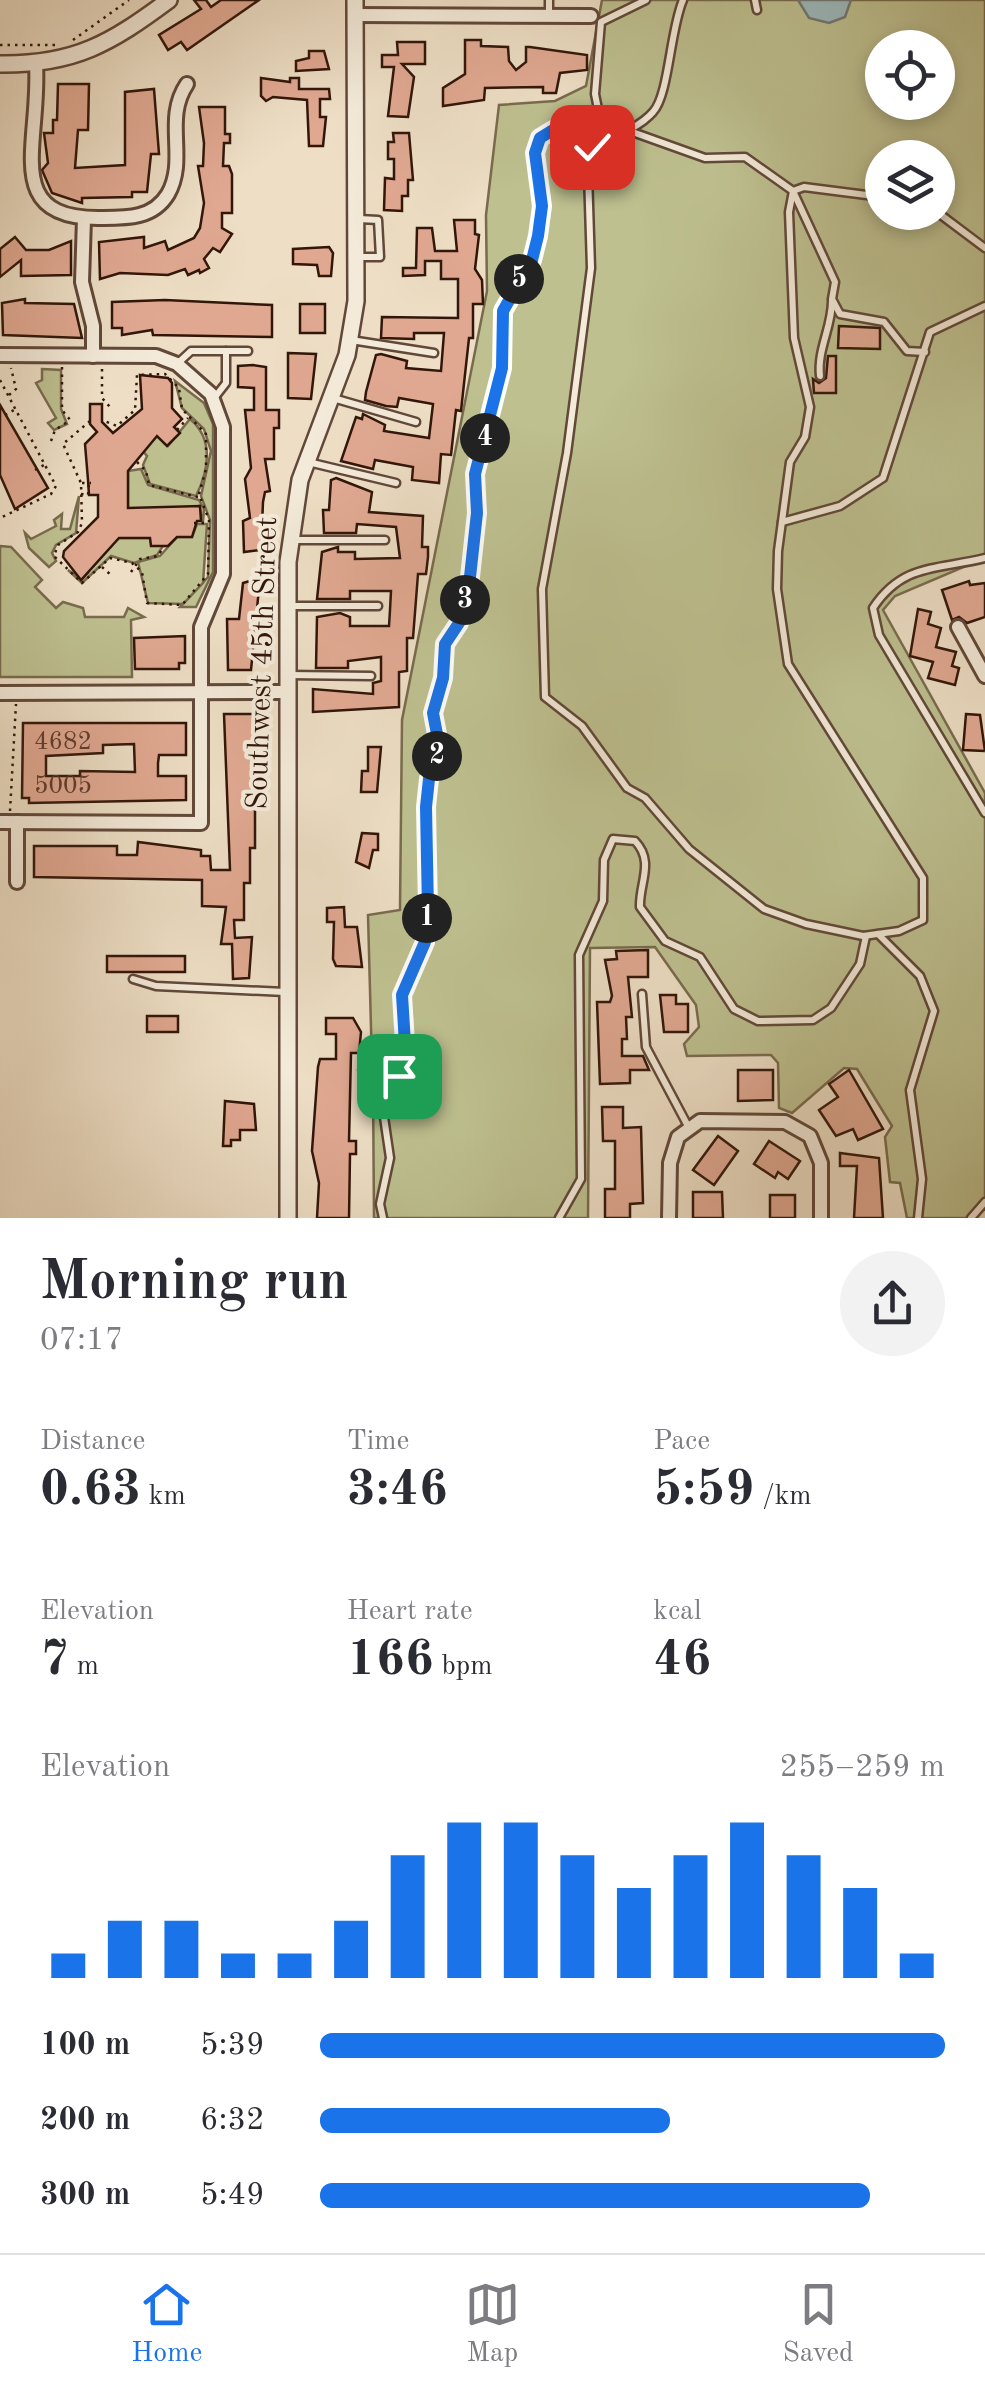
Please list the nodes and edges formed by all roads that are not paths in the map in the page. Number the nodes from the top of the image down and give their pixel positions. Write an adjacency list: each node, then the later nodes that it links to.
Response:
1 (170, 0): 11 (street)
2 (646, 0): 9 (lane)
3 (682, 0): 15 (lane)
4 (755, 0): 7 (lane)
5 (549, 7): 6 (street); 8 (street)
6 (355, 8): 22 (street, Southwest 45th Street)
7 (757, 10)
8 (590, 16): 9 (lane)
9 (608, 17): 13 (lane)
10 (0, 64): 11 (street)
11 (36, 64): 17 (street)
12 (188, 84): 21 (street)
13 (600, 119): 14 (lane); 15 (lane)
14 (592, 131): 16 (lane); 65 (lane)
15 (623, 132): 16 (lane); 18 (lane)
16 (592, 147): 58 (lane)
17 (15, 157)
18 (793, 191): 20 (lane); 26 (lane); 42 (lane)
19 (19, 192): 21 (street)
20 (865, 194)
21 (84, 218): 34 (street)
22 (358, 219): 25 (street, Southwest 45th Street); 25 (lane)
23 (955, 226): 24 (lane)
24 (985, 248)
25 (357, 257): 28 (street, Southwest 45th Street)
26 (832, 300): 31 (lane); 36 (lane)
27 (985, 306): 31 (lane)
28 (350, 340): 32 (lane); 38 (street, Southwest 45th Street)
29 (226, 351): 30 (lane); 35 (lane); 37 (lane)
30 (248, 351)
31 (926, 352): 42 (lane)
32 (434, 353)
33 (0, 355): 34 (street)
34 (98, 362): 35 (street)
35 (177, 364): 37 (street)
36 (820, 376)
37 (214, 398): 52 (street)
38 (332, 398): 39 (lane); 40 (street, Southwest 45th Street)
39 (416, 422)
40 (307, 461): 41 (lane); 43 (street, Southwest 45th Street)
41 (396, 482)
42 (782, 522): 57 (lane)
43 (290, 540): 44 (lane); 46 (street, Southwest 45th Street)
44 (385, 540)
45 (985, 558): 54 (lane)
46 (287, 606): 47 (lane); 51 (street, Southwest 45th Street)
47 (378, 606)
48 (958, 627): 50 (street)
49 (370, 676): 51 (lane)
50 (985, 676)
51 (287, 684): 52 (street); 60 (street, Southwest 45th Street)
52 (201, 692): 53 (street); 55 (street)
53 (0, 693)
54 (985, 813)
55 (9, 822): 56 (street)
56 (17, 882)
57 (877, 934): 58 (lane); 69 (lane)
58 (866, 936): 66 (lane)
59 (133, 980): 60 (lane)
60 (287, 992): 64 (street, Southwest 45th Street)
61 (642, 994): 62 (lane)
62 (690, 1129): 67 (street); 68 (street)
63 (985, 1202): 70 (lane)
64 (288, 1218)
65 (382, 1218)
66 (559, 1218)
67 (669, 1218)
68 (821, 1218)
69 (918, 1218)
70 (970, 1218)

